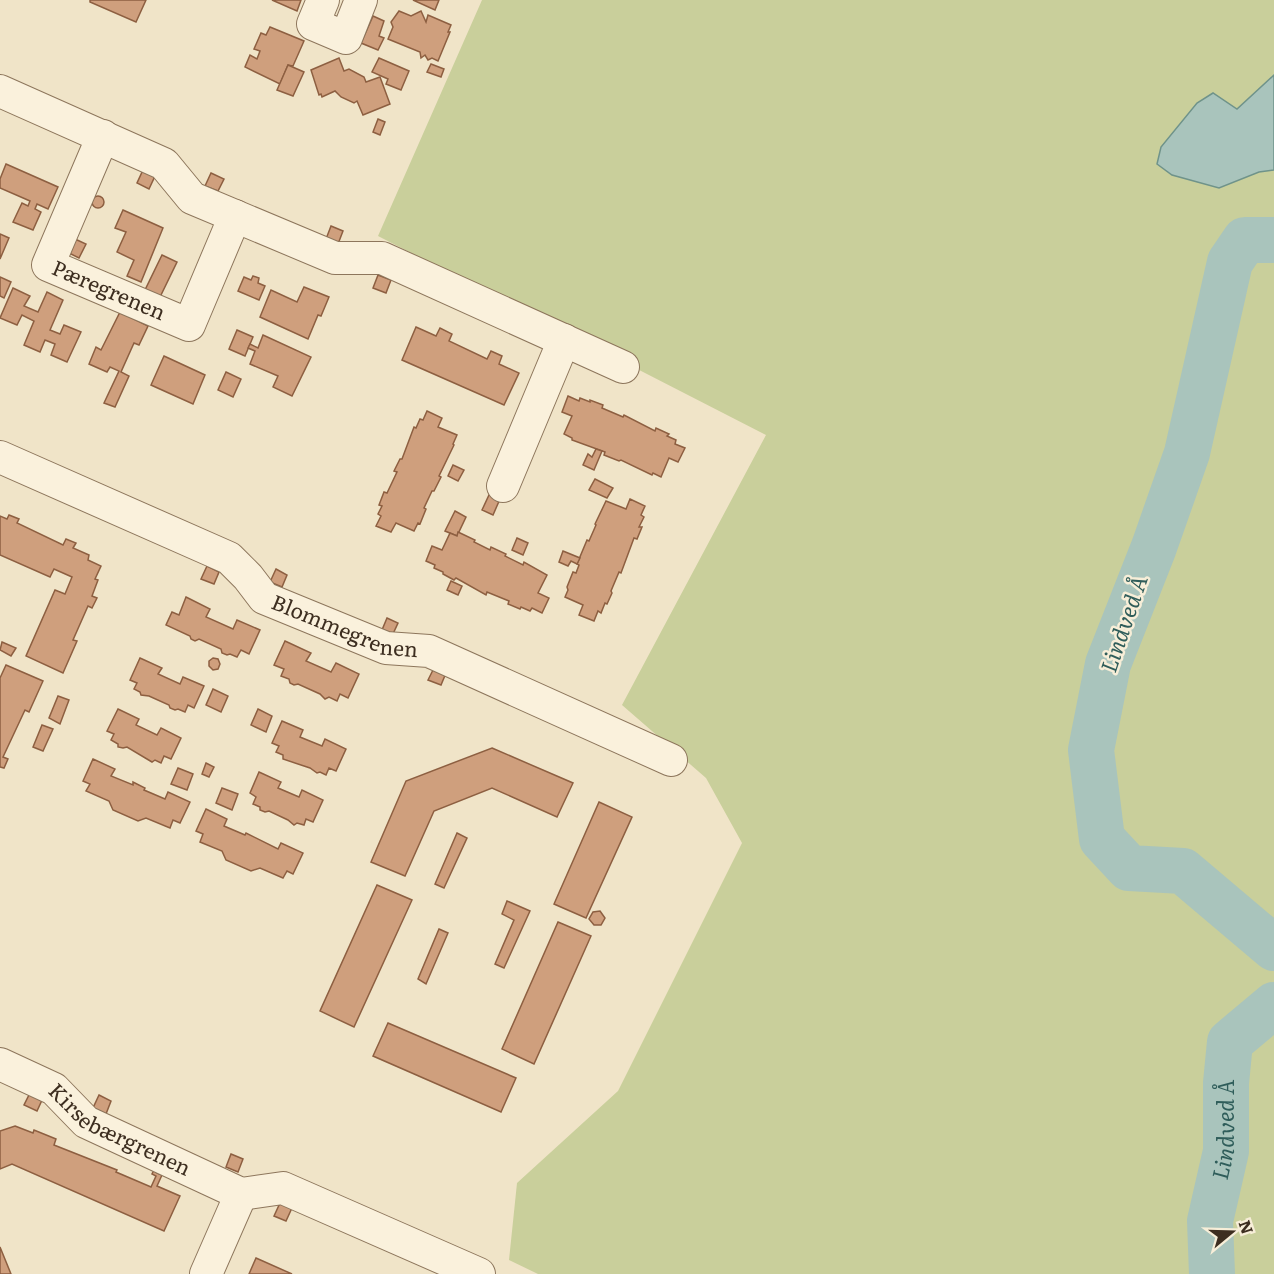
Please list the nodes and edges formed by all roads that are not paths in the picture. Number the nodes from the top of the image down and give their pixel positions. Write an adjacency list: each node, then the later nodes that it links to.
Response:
1 (323, 0): 2 (street)
2 (361, 0)
3 (0, 91): 4 (street)
4 (103, 136): 5 (street); 5 (street, Pæregrenen)
5 (235, 216): 6 (street)
6 (564, 340): 7 (street); 9 (street)
7 (623, 367)
8 (0, 457): 10 (street, Blommegrenen)
9 (503, 486)
10 (671, 760)
11 (0, 1064): 12 (street, Kirsebærgrenen)
12 (241, 1194): 13 (street); 14 (street)
13 (206, 1274)
14 (479, 1274)

